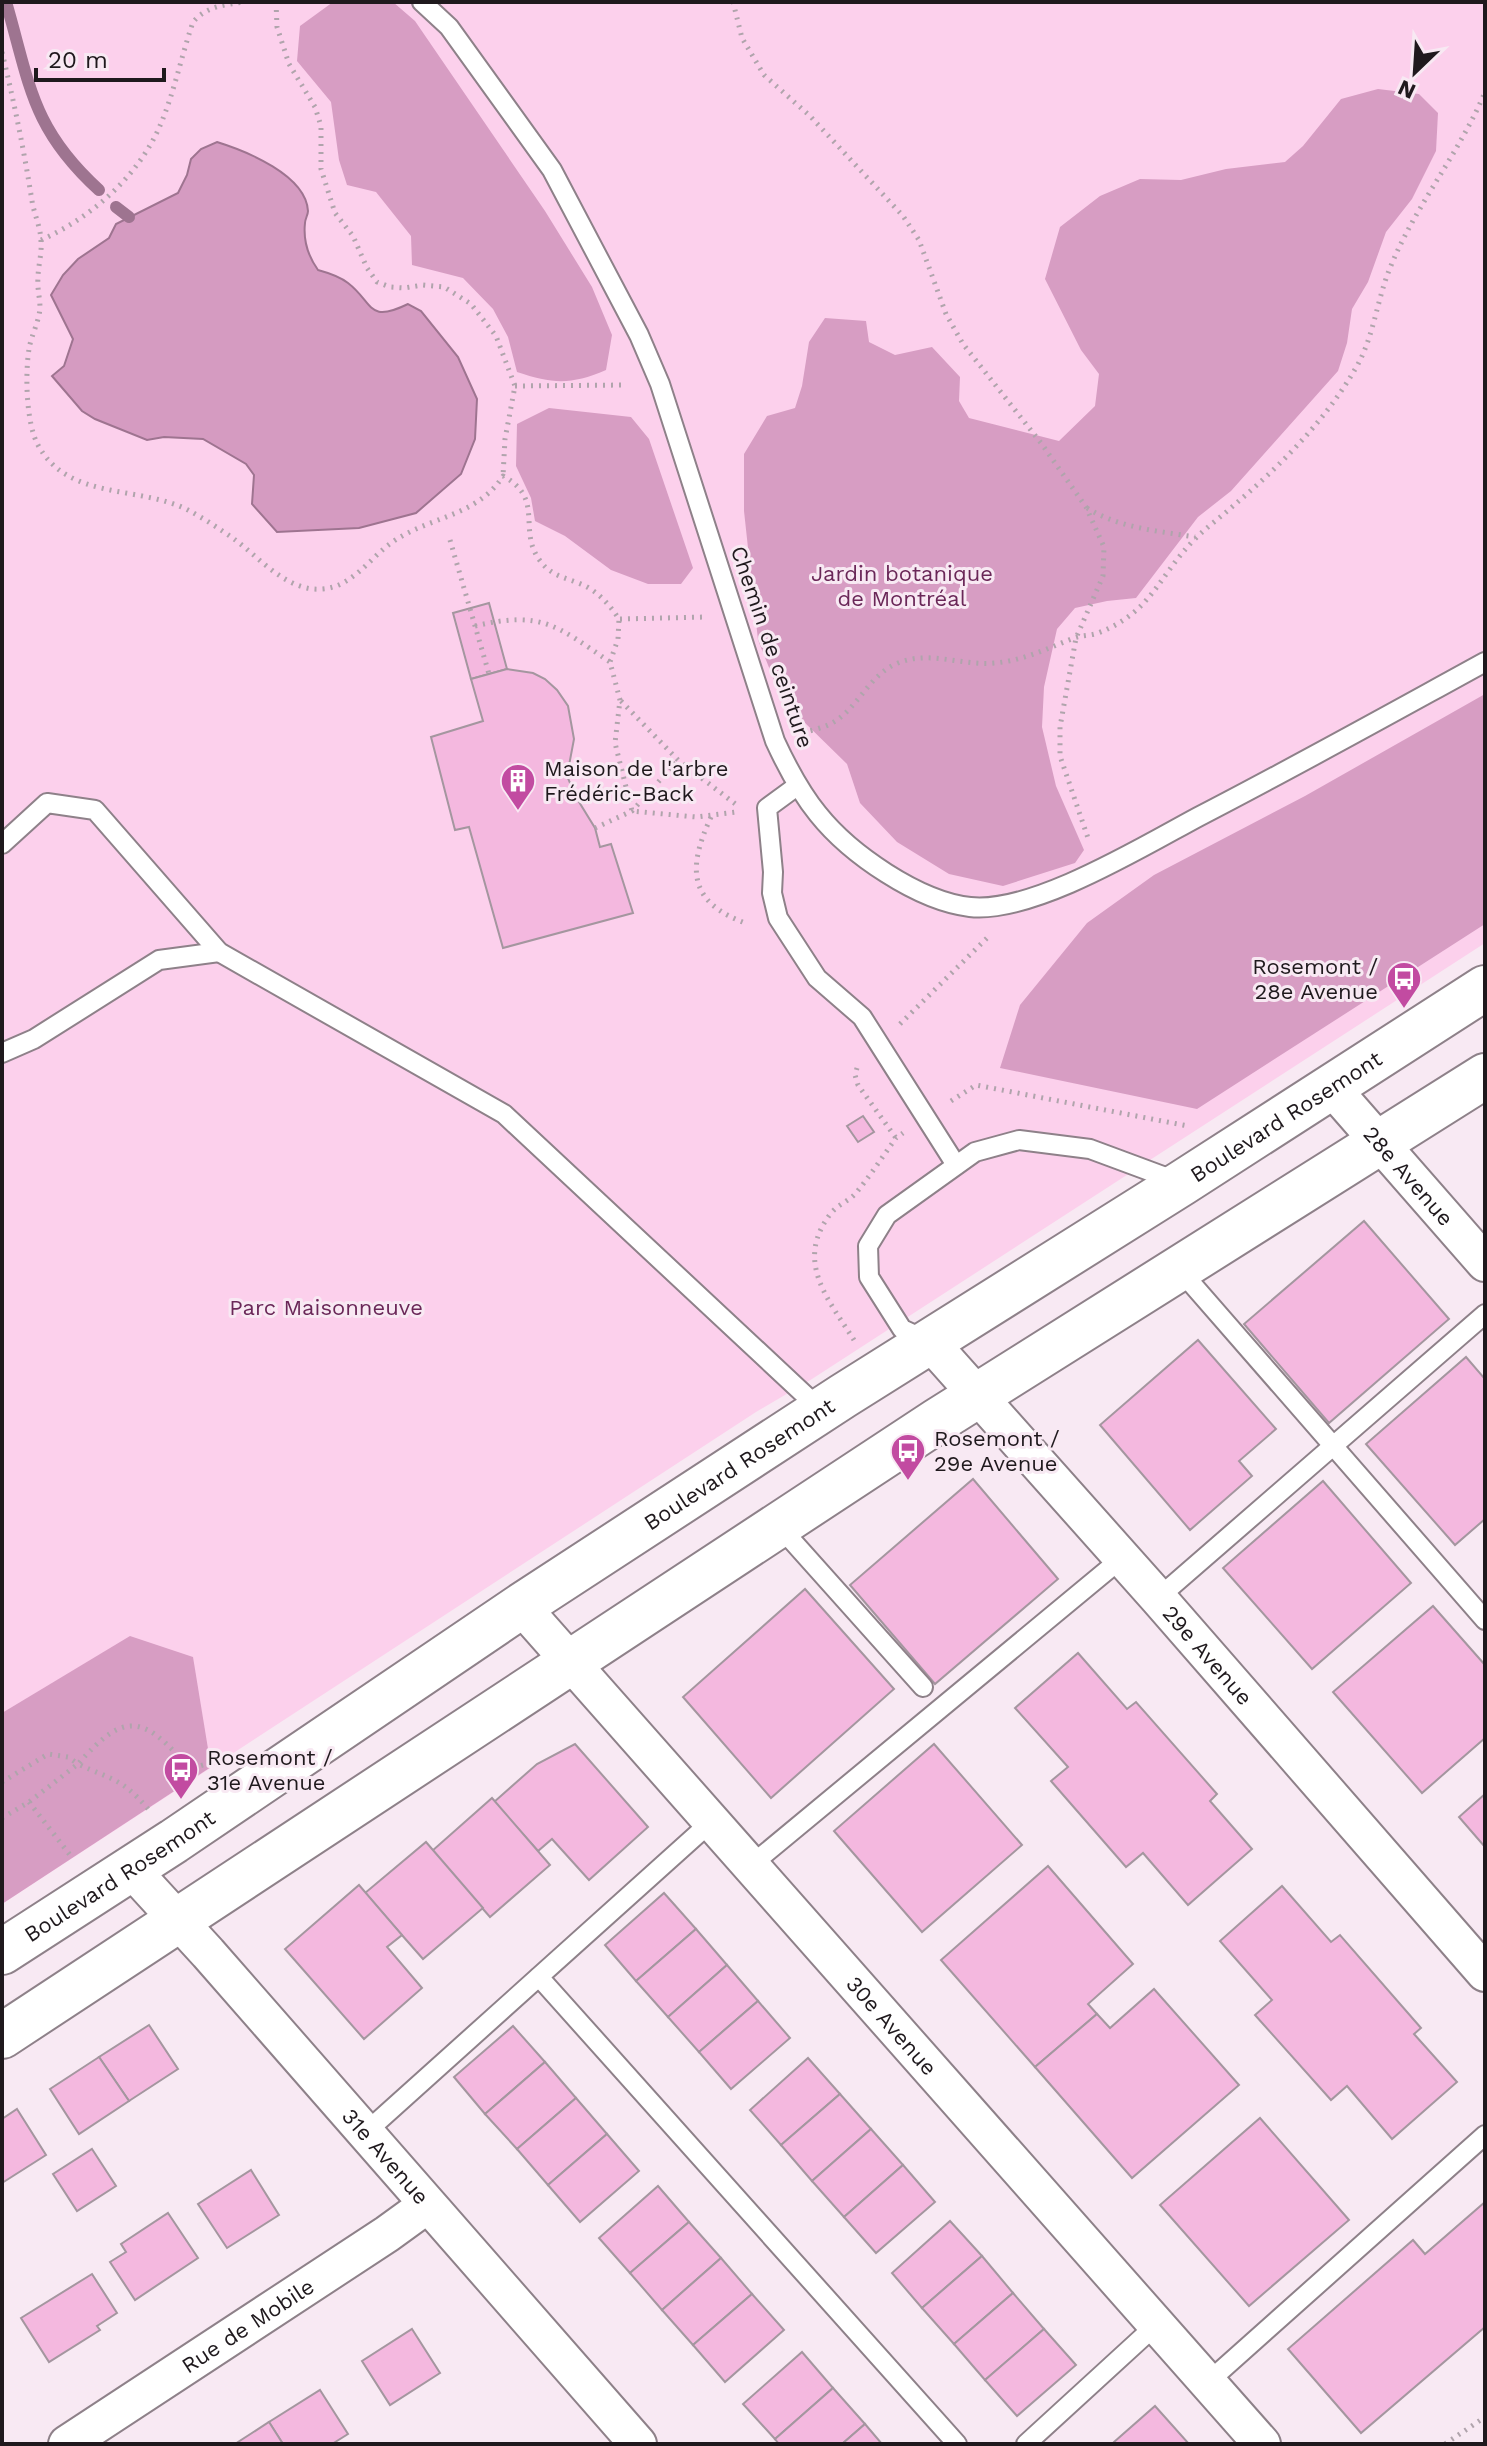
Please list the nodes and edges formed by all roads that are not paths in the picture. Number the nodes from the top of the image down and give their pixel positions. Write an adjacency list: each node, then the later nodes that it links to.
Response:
1 (422, 2): 3 (lane, Chemin de ceinture)
2 (1485, 662): 3 (lane, Chemin de ceinture)
3 (797, 786): 11 (lane)
4 (2, 844): 5 (lane)
5 (219, 952): 7 (lane); 18 (lane)
6 (1485, 988): 9 (main road, Boulevard Rosemont)
7 (2, 1053)
8 (1485, 1076): 10 (main road)
9 (1331, 1087): 10 (street, 28e Avenue); 12 (main road, Boulevard Rosemont)
10 (1380, 1143): 13 (street, 28e Avenue); 14 (main road)
11 (956, 1165): 12 (lane); 16 (lane)
12 (1182, 1183): 16 (main road, Boulevard Rosemont)
13 (1485, 1263)
14 (1179, 1269): 17 (main road); 19 (lane)
15 (1485, 1314): 19 (lane)
16 (929, 1341): 17 (street, 29e Avenue); 18 (main road, Boulevard Rosemont)
17 (979, 1395): 20 (main road); 21 (street, 29e Avenue)
18 (821, 1410): 23 (main road, Boulevard Rosemont)
19 (1333, 1446): 22 (lane); 24 (lane)
20 (779, 1526): 25 (main road); 26 (lane)
21 (1122, 1558): 22 (street, 29e Avenue); 28 (lane)
22 (1158, 1598): 32 (street, 29e Avenue)
23 (521, 1606): 25 (street, 30e Avenue); 29 (main road, Boulevard Rosemont)
24 (1485, 1620)
25 (571, 1662): 27 (street, 30e Avenue); 30 (main road)
26 (923, 1687)
27 (711, 1822): 28 (street, 30e Avenue); 33 (lane)
28 (750, 1866): 38 (street, 30e Avenue)
29 (131, 1869): 30 (street, 31e Avenue); 31 (main road, Boulevard Rosemont)
30 (179, 1921): 34 (main road); 35 (street, 31e Avenue)
31 (2, 1952)
32 (1485, 1973)
33 (539, 1977): 35 (lane); 42 (lane)
34 (2, 2036)
35 (365, 2133): 37 (street, 31e Avenue)
36 (1485, 2135): 39 (lane)
37 (427, 2205): 40 (street, Rue de Mobile); 41 (street, 31e Avenue)
38 (1156, 2325): 39 (street, 30e Avenue); 43 (lane)
39 (1207, 2383): 44 (street, 30e Avenue)
40 (67, 2444)
41 (638, 2444)
42 (957, 2444)
43 (1026, 2444)
44 (1262, 2444)

